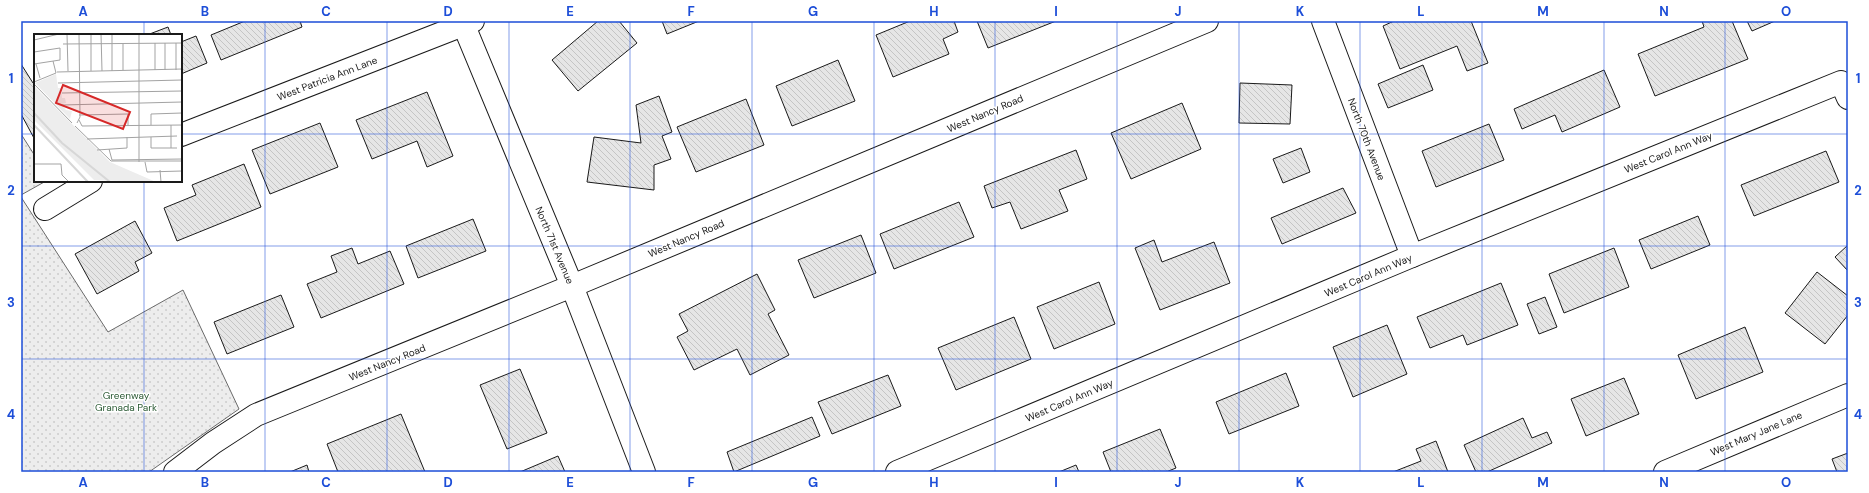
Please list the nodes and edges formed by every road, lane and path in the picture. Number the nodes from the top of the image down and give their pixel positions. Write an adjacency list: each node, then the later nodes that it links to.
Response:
1 (1207, 21): 9 (street, West Nancy Road)
2 (1323, 21): 8 (street, North 70th Avenue)
3 (466, 22): 5 (street, West Patricia Ann Lane); 9 (street, North 71st Avenue)
4 (1845, 90): 8 (street, West Carol Ann Way)
5 (182, 135)
6 (89, 182): 7 (street)
7 (45, 209)
8 (1412, 256): 13 (street, West Carol Ann Way)
9 (572, 286): 11 (street, West Nancy Road); 12 (street, North 71st Avenue)
10 (1848, 394): 14 (street, West Mary Jane Lane)
11 (175, 472)
12 (644, 472)
13 (897, 472)
14 (1665, 472)

